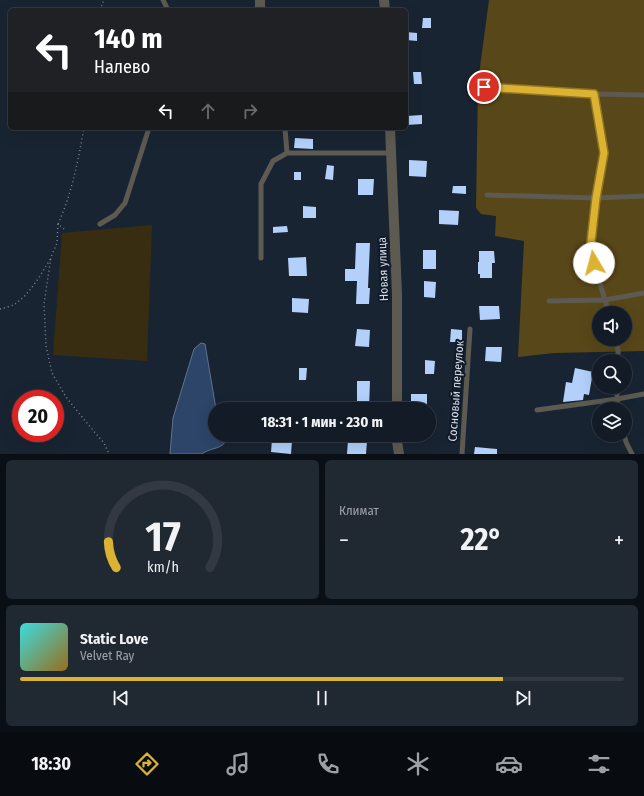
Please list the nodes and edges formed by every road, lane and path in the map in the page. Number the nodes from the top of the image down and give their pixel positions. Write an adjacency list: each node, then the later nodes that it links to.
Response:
1 (484, 87): 2 (lane)
2 (594, 94): 3 (lane); 12 (lane)
3 (644, 94)
4 (84, 130): 13 (path)
5 (148, 130): 14 (lane)
6 (285, 130): 8 (lane)
7 (390, 130): 9 (street, Новая улица)
8 (287, 153): 9 (lane); 17 (lane)
9 (392, 153): 27 (street, Новая улица)
10 (487, 195): 12 (lane)
11 (644, 196): 12 (lane)
12 (596, 198): 19 (lane)
13 (58, 224): 15 (path); 16 (path)
14 (100, 224)
15 (64, 229)
16 (51, 257): 22 (path); 32 (path)
17 (261, 258)
18 (644, 293): 19 (lane)
19 (605, 300): 20 (lane); 21 (lane)
20 (549, 301)
21 (607, 306)
22 (0, 309)
23 (470, 329): 34 (lane, Сосновый переулок)
24 (617, 394): 26 (lane)
25 (644, 394): 26 (lane)
26 (617, 399): 28 (lane); 29 (lane)
27 (396, 402)
28 (618, 402)
29 (537, 410)
30 (397, 442): 33 (street)
31 (626, 442): 35 (lane)
32 (109, 454)
33 (399, 454)
34 (462, 454)
35 (632, 454)

